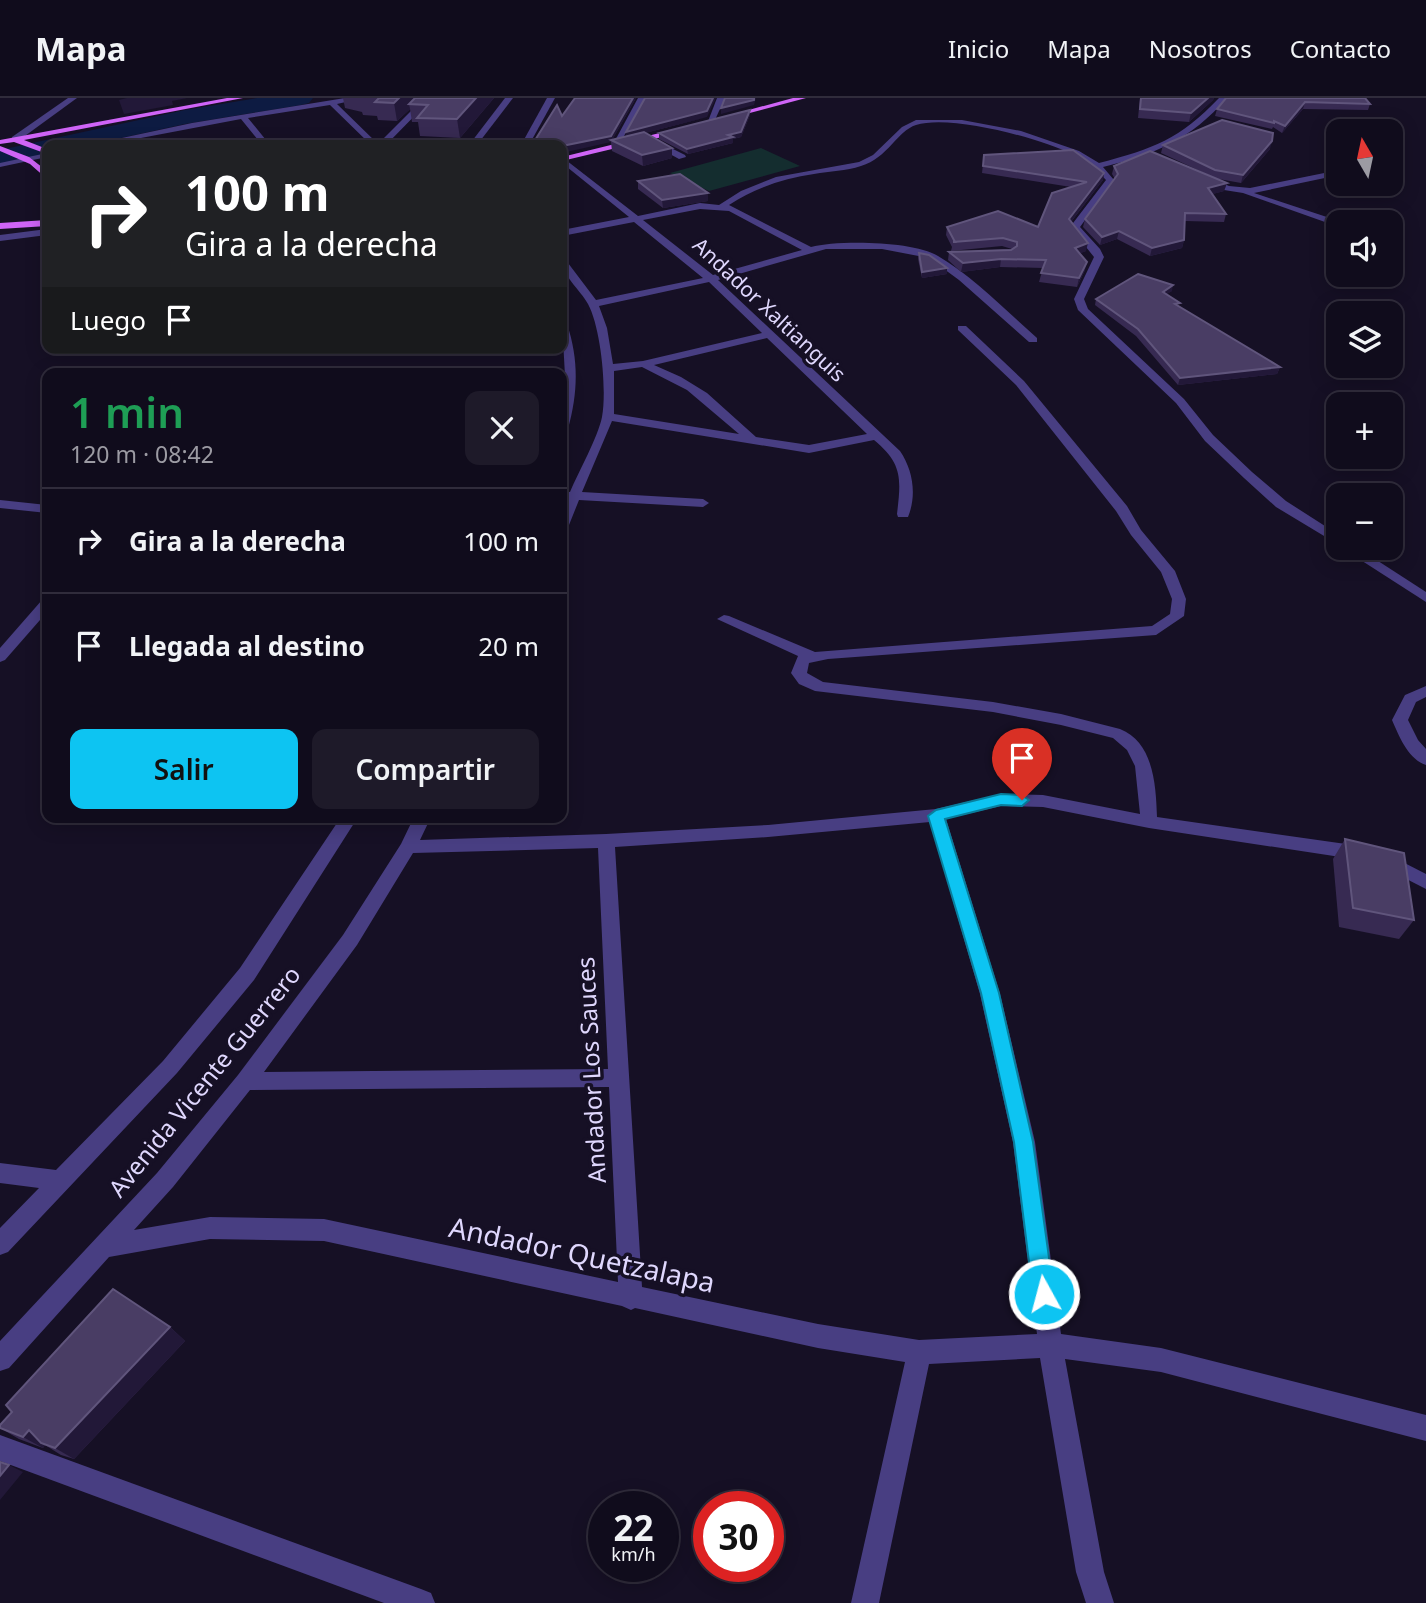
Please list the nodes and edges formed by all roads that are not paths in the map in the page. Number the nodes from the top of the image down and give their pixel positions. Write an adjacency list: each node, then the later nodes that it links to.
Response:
1 (73, 98): 20 (street)
2 (239, 98): 20 (main road)
3 (359, 98): 11 (street)
4 (428, 98): 24 (street)
5 (509, 98): 25 (street)
6 (551, 98): 26 (street)
7 (642, 98): 28 (street)
8 (721, 98): 15 (street)
9 (802, 98): 15 (main road)
10 (1223, 98): 13 (street)
11 (331, 102): 12 (street); 23 (street)
12 (242, 117): 21 (street); 22 (street)
13 (1206, 118): 14 (street); 30 (street)
14 (1217, 121)
15 (710, 122): 16 (main road)
16 (698, 125)
17 (685, 128): 19 (main road)
18 (0, 137): 20 (main road)
19 (648, 138): 28 (main road); 33 (street)
20 (15, 139): 27 (main road); 29 (main road)
21 (126, 140)
22 (262, 140)
23 (371, 140)
24 (387, 140)
25 (477, 140)
26 (529, 140)
27 (0, 146): 34 (main road)
28 (614, 146): 35 (main road)
29 (42, 150)
30 (1146, 151): 32 (street); 38 (street)
31 (42, 154): 34 (street)
32 (1156, 156)
33 (682, 157)
34 (24, 158): 37 (street); 39 (main road)
35 (567, 158)
36 (567, 163): 44 (street, Andador Xaltianguis)
37 (0, 165)
38 (1099, 166): 43 (street); 72 (street)
39 (42, 169)
40 (1198, 176): 42 (street)
41 (1326, 176): 42 (street)
42 (1237, 190): 45 (street)
43 (722, 206): 44 (street); 51 (street)
44 (637, 219): 48 (street); 55 (street, Andador Xaltianguis)
45 (1326, 220)
46 (42, 223): 47 (main road)
47 (0, 226)
48 (567, 232)
49 (42, 233): 50 (street)
50 (0, 238)
51 (809, 250): 53 (street); 55 (street)
52 (945, 255): 53 (street)
53 (932, 256): 59 (street)
54 (567, 268): 56 (street)
55 (711, 279): 56 (street); 58 (street, Andador Xaltianguis)
56 (593, 304): 62 (street)
57 (962, 328): 77 (street)
58 (768, 335): 61 (street); 65 (street, Andador Xaltianguis)
59 (1033, 340)
60 (566, 354): 63 (street)
61 (643, 364): 62 (street); 66 (street)
62 (608, 368): 64 (street)
63 (567, 410)
64 (608, 417): 66 (street); 67 (street)
65 (876, 436): 66 (street); 71 (street, Andador Xaltianguis)
66 (754, 441)
67 (569, 495): 68 (street)
68 (703, 503)
69 (0, 504): 70 (street)
70 (42, 508)
71 (903, 514)
72 (1326, 533)
73 (1367, 560): 74 (street)
74 (1426, 598)
75 (42, 609): 78 (street)
76 (724, 619): 77 (street)
77 (810, 656): 82 (street)
78 (0, 657)
79 (1426, 691): 80 (street)
80 (1426, 759)
81 (936, 816): 82 (street); 85 (street); 95 (street)
82 (1149, 822): 87 (street)
83 (346, 823): 91 (street, Avenida Vicente Guerrero)
84 (420, 823): 86 (street, Avenida Vicente Guerrero)
85 (606, 841): 86 (street); 88 (street, Andador Los Sauces)
86 (408, 847): 89 (street, Avenida Vicente Guerrero)
87 (1426, 882)
88 (619, 1078): 89 (street); 94 (street, Andador Los Sauces)
89 (245, 1081): 93 (street, Avenida Vicente Guerrero)
90 (0, 1172): 91 (street)
91 (64, 1181): 92 (street, Avenida Vicente Guerrero)
92 (0, 1244)
93 (102, 1247): 94 (street, Andador Quetzalapa); 97 (street, Avenida Vicente Guerrero)
94 (631, 1298): 96 (street, Andador Quetzalapa)
95 (1050, 1345): 96 (street, Andador Quetzalapa); 98 (street, Andador Quetzalapa); 102 (street)
96 (919, 1352): 101 (street)
97 (0, 1359)
98 (1426, 1428)
99 (0, 1448): 100 (street)
100 (421, 1603)
101 (865, 1603)
102 (1100, 1603)

